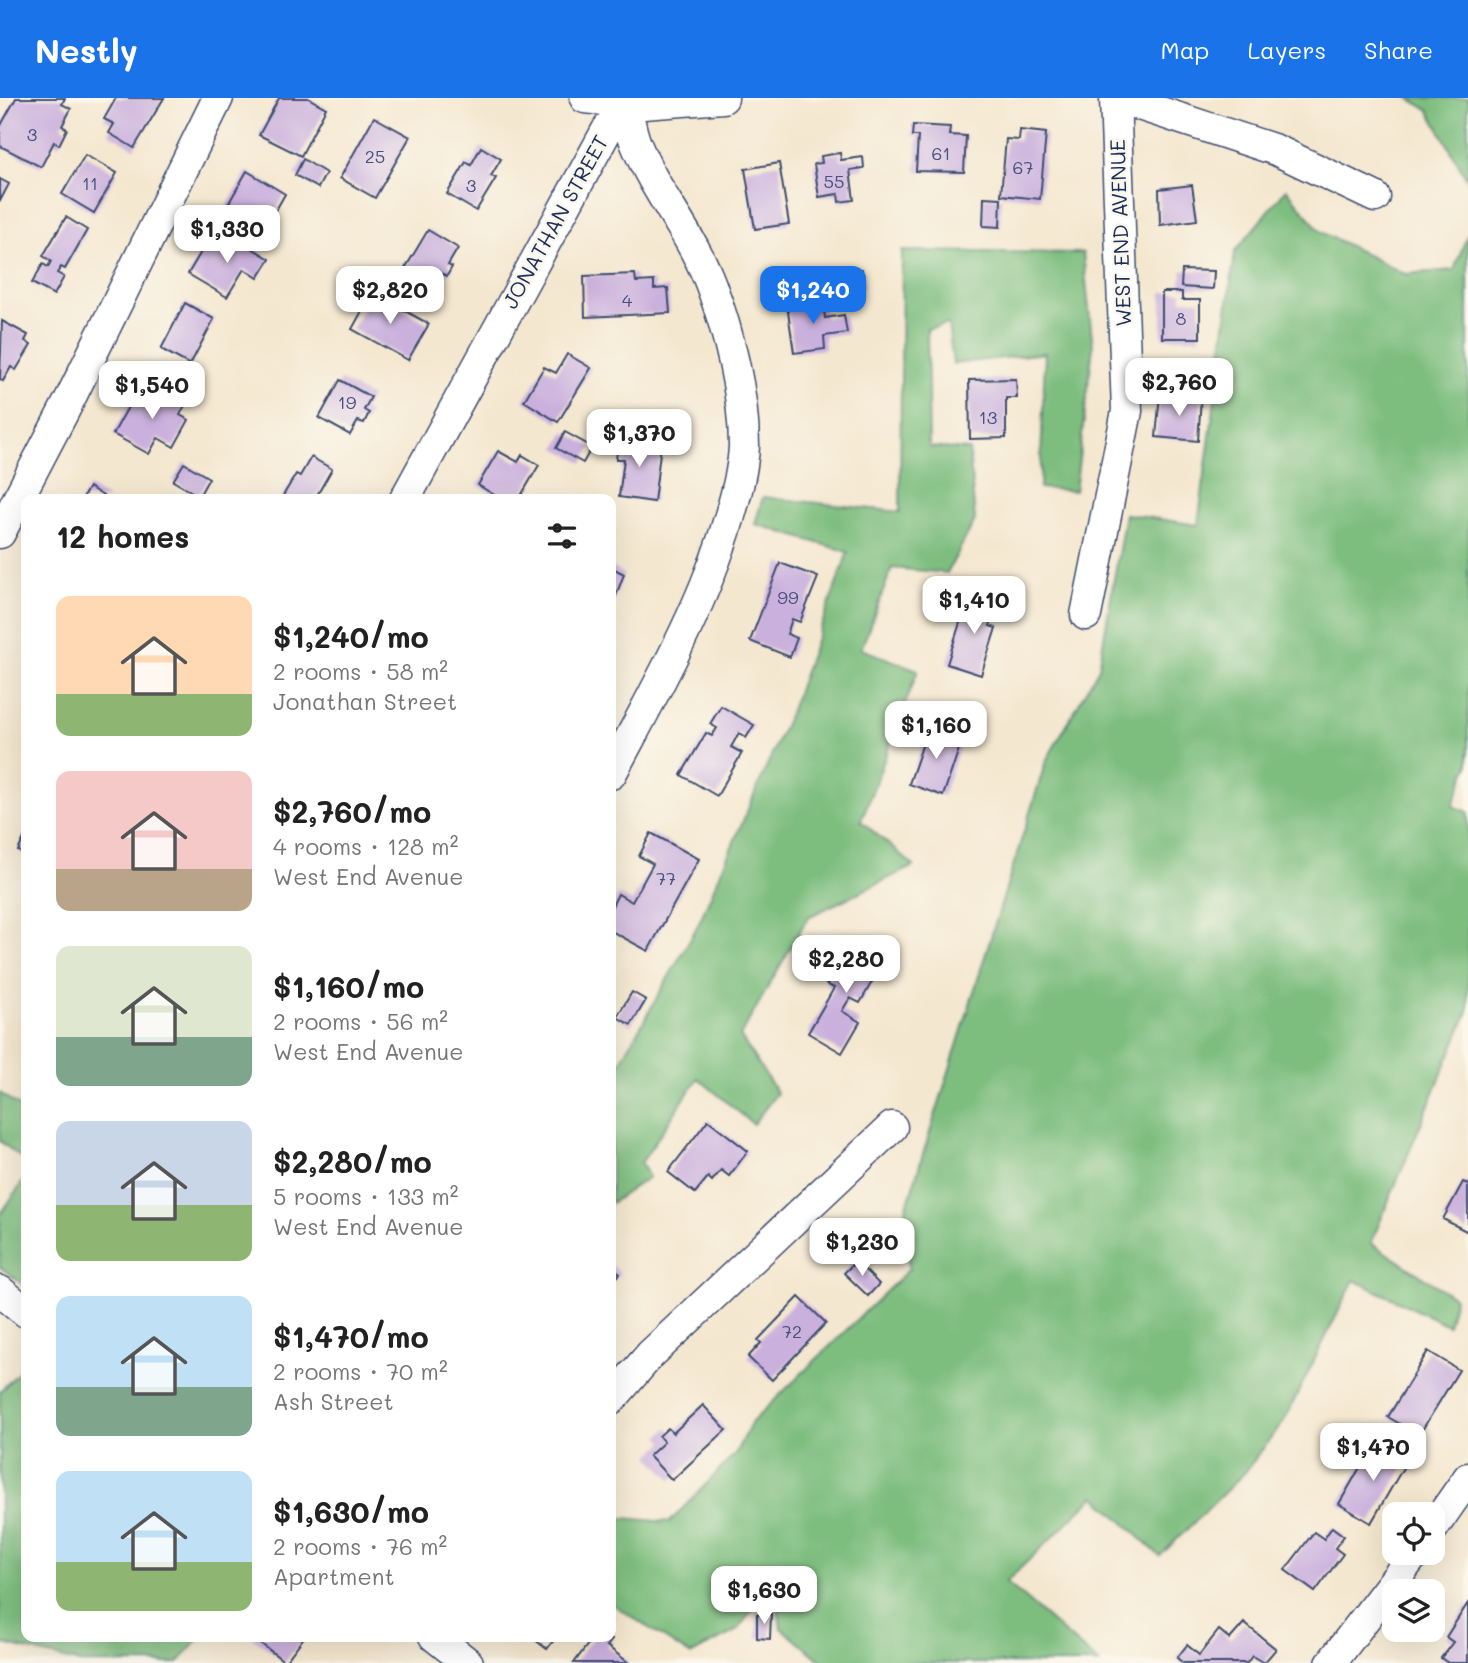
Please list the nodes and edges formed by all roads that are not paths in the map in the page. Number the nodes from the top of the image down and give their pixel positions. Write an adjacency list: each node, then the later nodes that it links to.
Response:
1 (218, 98): 8 (street)
2 (585, 98): 5 (street)
3 (723, 98): 5 (street)
4 (1116, 98): 6 (street); 9 (street, WEST END AVENUE)
5 (626, 103): 7 (street, JONATHAN STREET); 10 (street, JONATHAN STREET)
6 (1375, 197)
7 (408, 494)
8 (0, 533)
9 (1086, 615)
10 (616, 765)
11 (892, 1127): 14 (street)
12 (0, 1291): 13 (street)
13 (21, 1308)
14 (616, 1394)
15 (1468, 1478): 16 (street)
16 (1445, 1511)
17 (1406, 1565): 20 (street)
18 (442, 1642): 19 (street)
19 (468, 1663)
20 (1331, 1663)

